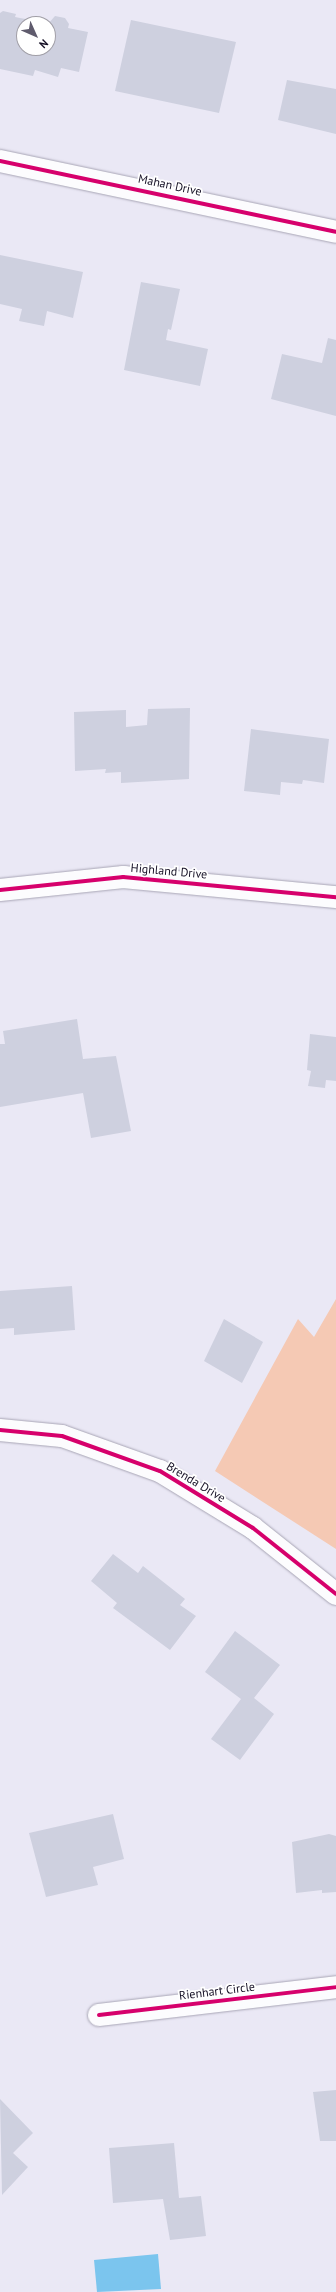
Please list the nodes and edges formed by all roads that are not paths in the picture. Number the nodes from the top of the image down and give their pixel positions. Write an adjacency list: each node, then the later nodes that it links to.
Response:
1 (0, 161): 2 (street, Mahan Drive)
2 (336, 232)
3 (0, 890): 4 (street, Highland Drive)
4 (336, 898)
5 (0, 1430): 6 (street, Brenda Drive)
6 (336, 1594)
7 (336, 1988): 8 (street, Rienhart Circle)
8 (99, 2015)

